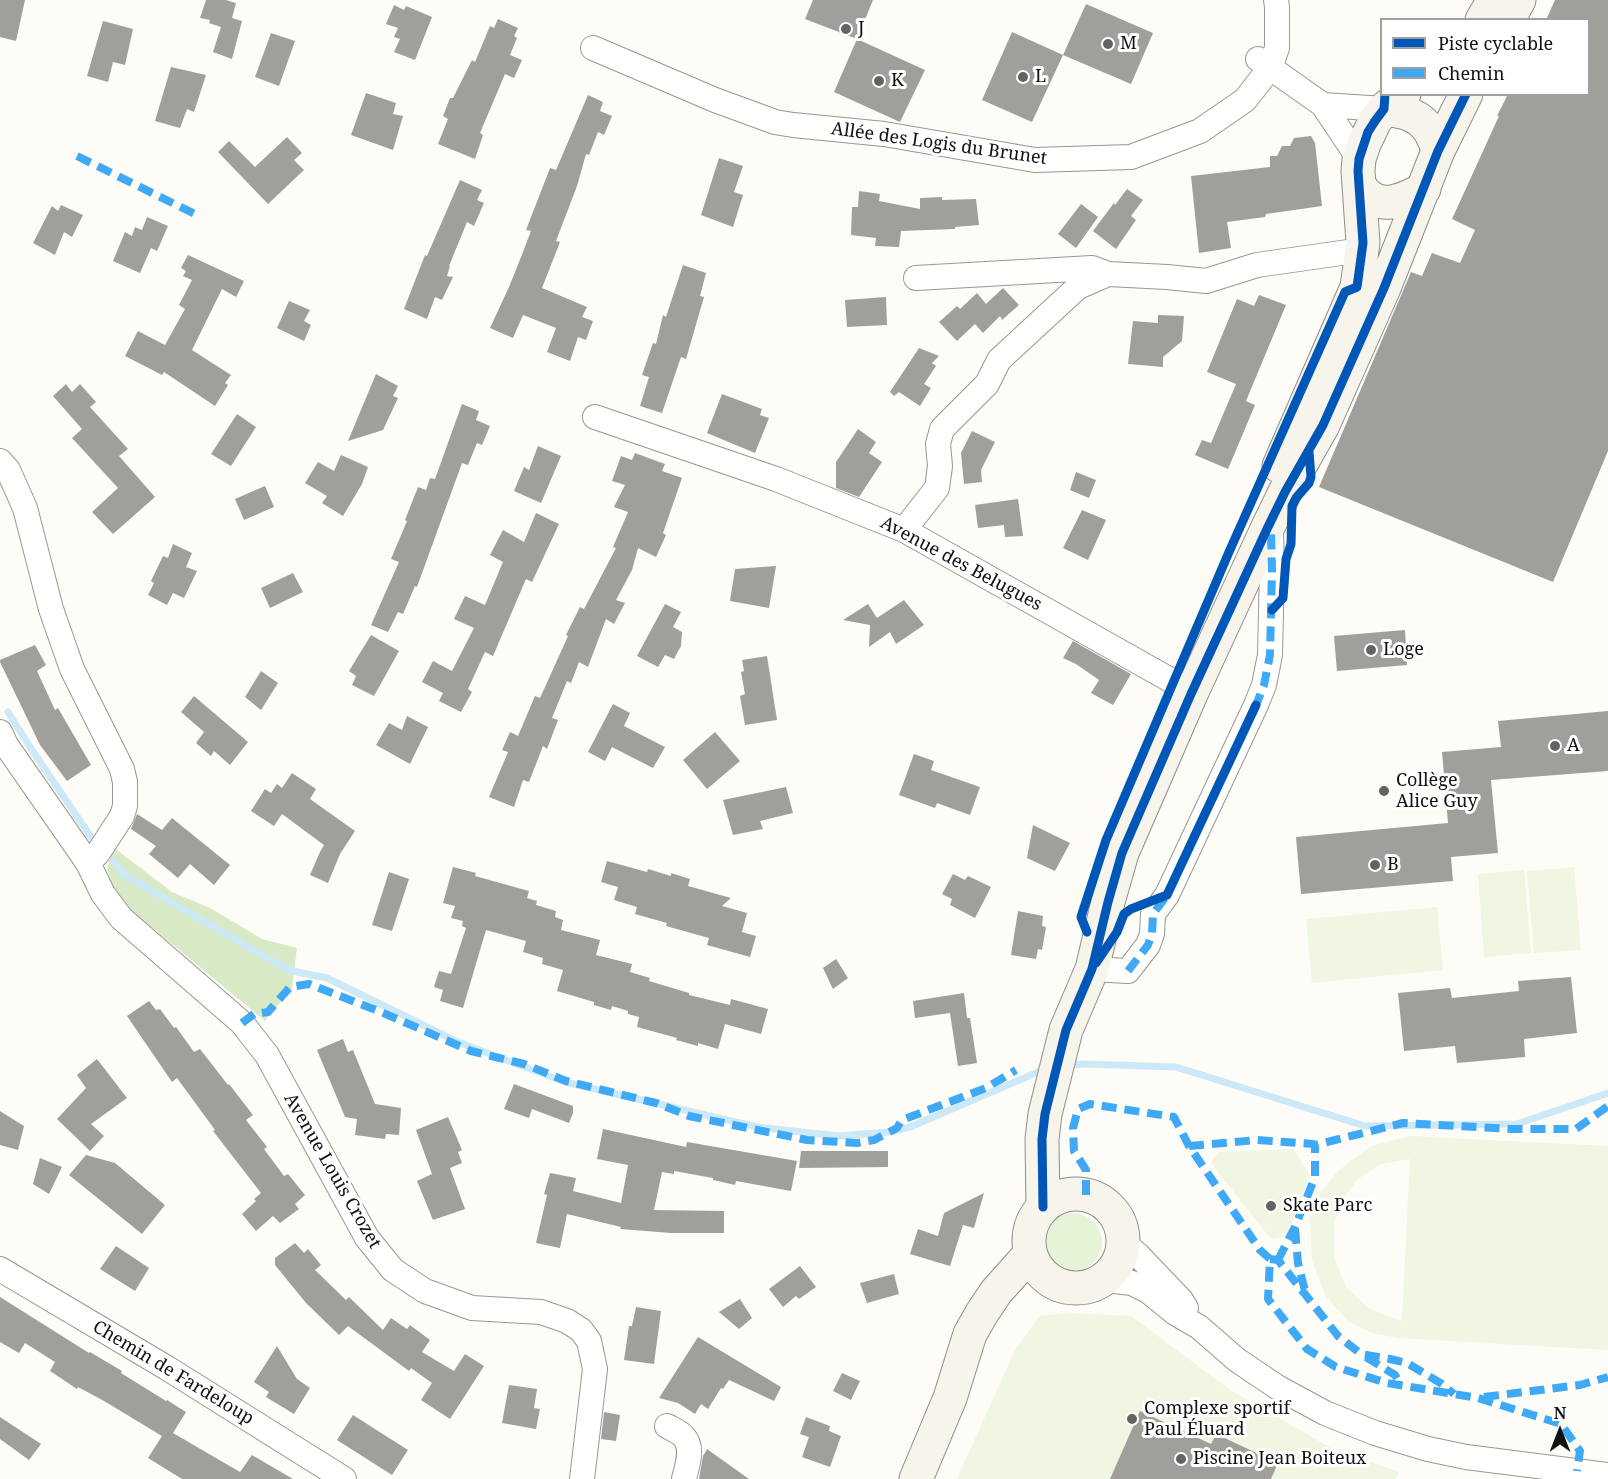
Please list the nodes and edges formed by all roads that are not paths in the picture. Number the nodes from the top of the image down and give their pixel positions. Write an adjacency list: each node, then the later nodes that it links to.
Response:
1 (1276, 0): 7 (street, Allée des Logis du Brunet)
2 (1494, 0): 4 (street)
3 (1519, 0): 5 (street)
4 (1483, 18)
5 (1509, 18)
6 (593, 48): 7 (street, Allée des Logis du Brunet)
7 (1263, 63): 10 (street)
8 (1465, 96): 11 (street)
9 (1394, 102): 10 (street); 11 (street); 12 (street)
10 (1323, 105): 12 (street)
11 (1438, 151): 13 (street)
12 (1359, 171): 13 (street); 14 (street)
13 (1424, 189): 19 (street)
14 (1362, 250): 15 (street); 21 (street)
15 (1108, 274): 16 (street); 20 (street)
16 (916, 278)
17 (595, 417): 20 (street, Avenue des Belugues)
18 (0, 461): 23 (street)
19 (1267, 529): 24 (street); 24 (street)
20 (904, 530): 21 (street, Avenue des Belugues)
21 (1181, 686): 25 (street)
22 (0, 732): 23 (street, Avenue Louis Crozet)
23 (98, 852): 37 (street, Avenue Louis Crozet)
24 (1092, 969): 25 (street)
25 (1064, 1038): 26 (street)
26 (1043, 1157): 27 (street); 28 (street)
27 (1073, 1194): 28 (street); 29 (street)
28 (1043, 1207): 30 (street)
29 (1124, 1243): 32 (street); 33 (street)
30 (1039, 1266): 32 (street); 39 (street)
31 (0, 1269): 36 (street, Chemin de Fardeloup)
32 (1104, 1280): 33 (street)
33 (1199, 1327): 35 (street)
34 (667, 1426): 38 (street)
35 (1608, 1475)
36 (344, 1479)
37 (582, 1479)
38 (684, 1479)
39 (916, 1479)

